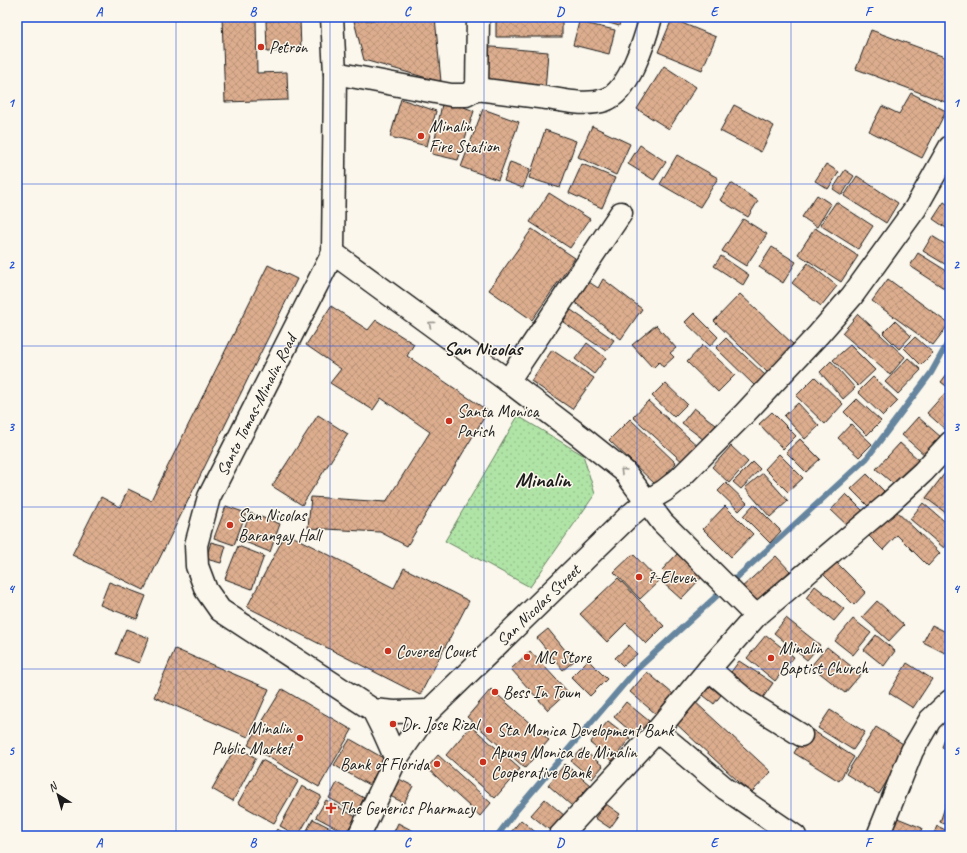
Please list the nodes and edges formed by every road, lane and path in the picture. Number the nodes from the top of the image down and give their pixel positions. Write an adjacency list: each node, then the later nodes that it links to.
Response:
1 (332, 17): 4 (street, Santo Tomas-Minalin Road)
2 (478, 17): 5 (street)
3 (650, 17): 5 (street)
4 (336, 73): 5 (street); 8 (street, Santo Tomas-Minalin Road)
5 (477, 89)
6 (950, 147): 11 (street, San Nicolas Street)
7 (621, 213): 9 (street)
8 (334, 253): 9 (street, one-way to 8); 15 (street, Santo Tomas-Minalin Road)
9 (508, 381): 11 (street, one-way to 9)
10 (950, 442): 12 (street)
11 (648, 501): 12 (street); 16 (street, San Nicolas Street)
12 (756, 616): 13 (street)
13 (709, 669): 17 (street); 18 (street)
14 (950, 701): 23 (street)
15 (373, 710): 16 (street, Santo Tomas-Minalin Road); 19 (street)
16 (429, 711): 19 (street)
17 (657, 731): 21 (street); 22 (street)
18 (801, 735)
19 (396, 759): 20 (street)
20 (359, 836)
21 (560, 836)
22 (795, 836)
23 (878, 836)

